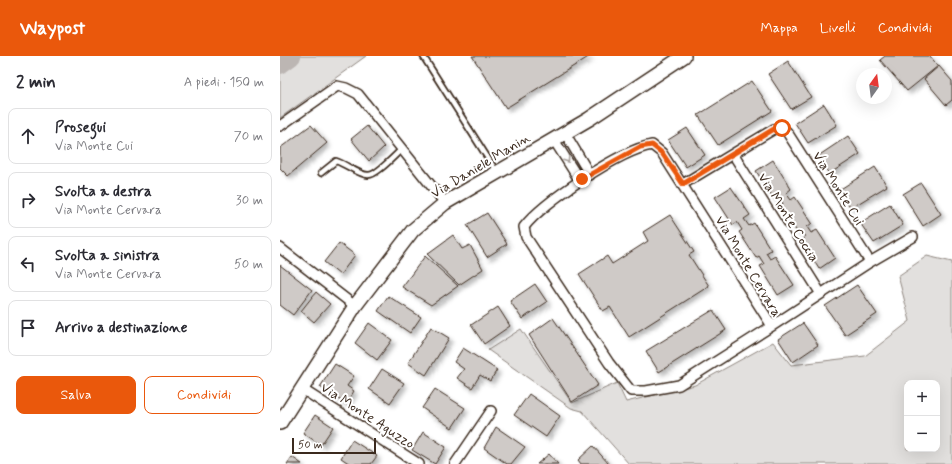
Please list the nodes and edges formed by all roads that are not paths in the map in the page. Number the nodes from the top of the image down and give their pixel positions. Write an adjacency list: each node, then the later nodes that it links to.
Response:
1 (422, 56): 9 (lane)
2 (684, 56): 4 (main road, Via Daniele Manin)
3 (280, 126): 6 (street)
4 (565, 133): 5 (main road, Via Daniele Manin); 10 (street)
5 (554, 140): 9 (main road, Via Daniele Manin); 11 (street, one-way to 11)
6 (402, 149): 8 (lane); 13 (street)
7 (733, 154): 12 (street, Via Monte Cui); 16 (street, Via Monte Cui); 17 (street, Via Monte Coccia)
8 (321, 173)
9 (497, 173): 13 (main road, Via Daniele Manin)
10 (590, 175): 11 (street, Via Monte Cervara); 12 (street, Via Monte Cervara)
11 (580, 181): 19 (street, Via Monte Cervara)
12 (683, 184): 19 (street, Via Monte Cervara)
13 (445, 203): 18 (main road, Via Daniele Manin)
14 (913, 237): 16 (street)
15 (280, 248): 18 (street)
16 (870, 262): 17 (street)
17 (821, 294): 19 (street)
18 (355, 306): 20 (main road, Via Daniele Manin)
19 (772, 326)
20 (302, 389): 22 (main road, Via Daniele Manin); 23 (street, Via Monte Aguzzo)
21 (491, 410): 24 (street)
22 (280, 423)
23 (419, 464)
24 (455, 464)

